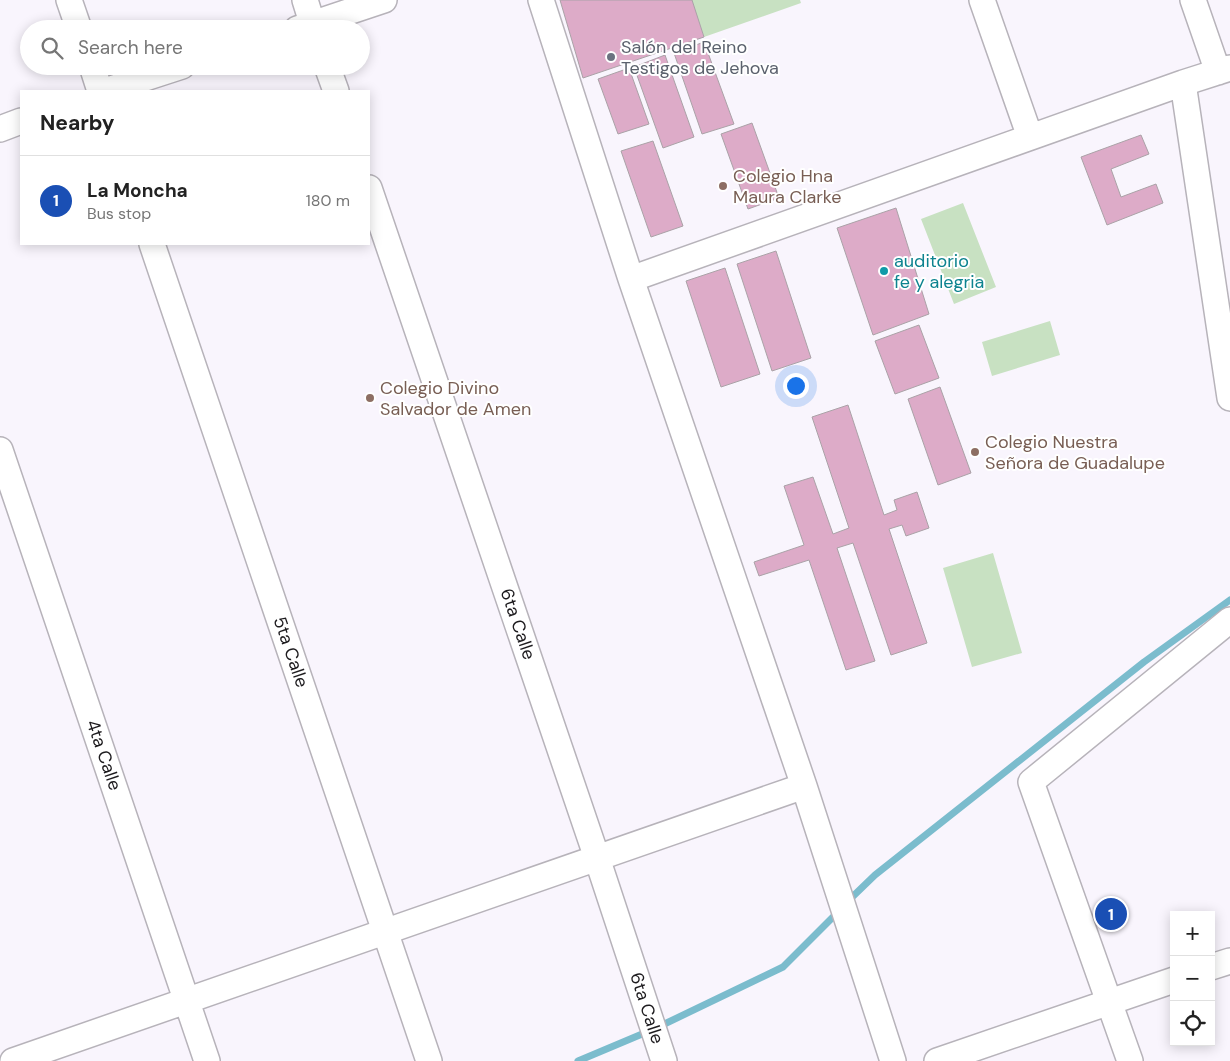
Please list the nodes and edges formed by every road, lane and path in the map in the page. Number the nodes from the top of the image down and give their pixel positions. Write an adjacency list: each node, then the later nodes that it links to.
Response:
1 (69, 0): 7 (street)
2 (304, 0): 8 (street)
3 (384, 0): 9 (street)
4 (541, 0): 23 (street)
5 (982, 0): 20 (street)
6 (1193, 0): 10 (street)
7 (76, 20)
8 (307, 20)
9 (328, 20)
10 (1224, 70): 14 (street)
11 (95, 75): 15 (street)
12 (154, 75): 16 (street)
13 (330, 75): 17 (street)
14 (1183, 83): 20 (street); 24 (street)
15 (100, 90)
16 (108, 90)
17 (336, 90)
18 (20, 122): 19 (street)
19 (0, 129)
20 (1030, 137): 23 (street)
21 (370, 191): 28 (street, 6ta Calle)
22 (152, 245): 29 (street, 5ta Calle)
23 (631, 279): 27 (street)
24 (1230, 398)
25 (0, 450): 33 (street, 4ta Calle)
26 (1230, 620): 34 (street)
27 (804, 786): 28 (street); 39 (street)
28 (597, 858): 29 (street); 38 (street, 6ta Calle)
29 (386, 931): 33 (street); 37 (street, 5ta Calle)
30 (1230, 961): 31 (street)
31 (1215, 966)
32 (1170, 981): 34 (street)
33 (187, 1000): 35 (street); 36 (street, 4ta Calle)
34 (1109, 1002): 40 (street); 41 (street)
35 (13, 1061)
36 (207, 1061)
37 (430, 1061)
38 (664, 1061)
39 (893, 1061)
40 (937, 1061)
41 (1130, 1061)

